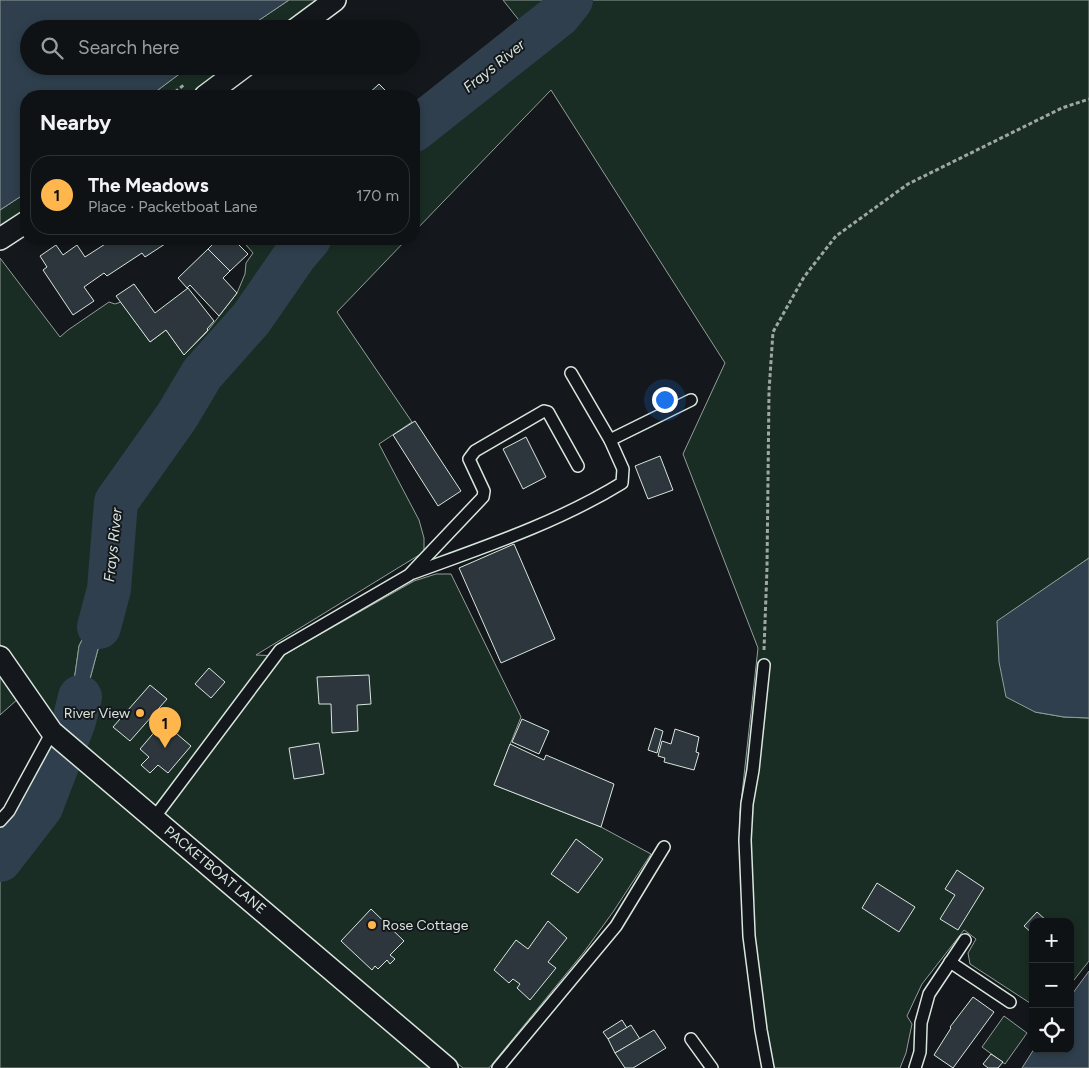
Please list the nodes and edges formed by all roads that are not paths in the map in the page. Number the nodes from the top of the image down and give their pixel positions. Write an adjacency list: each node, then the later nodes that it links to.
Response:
1 (335, 0): 2 (street)
2 (308, 20)
3 (233, 75): 4 (street)
4 (213, 90)
5 (20, 226): 6 (street)
6 (0, 240)
7 (571, 373): 9 (lane)
8 (691, 400): 9 (lane)
9 (610, 440): 11 (lane)
10 (578, 466): 11 (lane)
11 (409, 575): 15 (lane)
12 (0, 657): 14 (street, PACKETBOAT LANE)
13 (764, 665): 25 (lane)
14 (52, 732): 15 (street, PACKETBOAT LANE); 16 (lane)
15 (154, 818): 22 (street, PACKETBOAT LANE)
16 (0, 821)
17 (664, 847): 23 (lane)
18 (965, 940): 19 (lane)
19 (950, 962): 20 (lane); 26 (lane)
20 (1010, 1002)
21 (691, 1039): 24 (lane)
22 (447, 1068)
23 (498, 1068)
24 (712, 1068)
25 (768, 1068)
26 (915, 1068)

